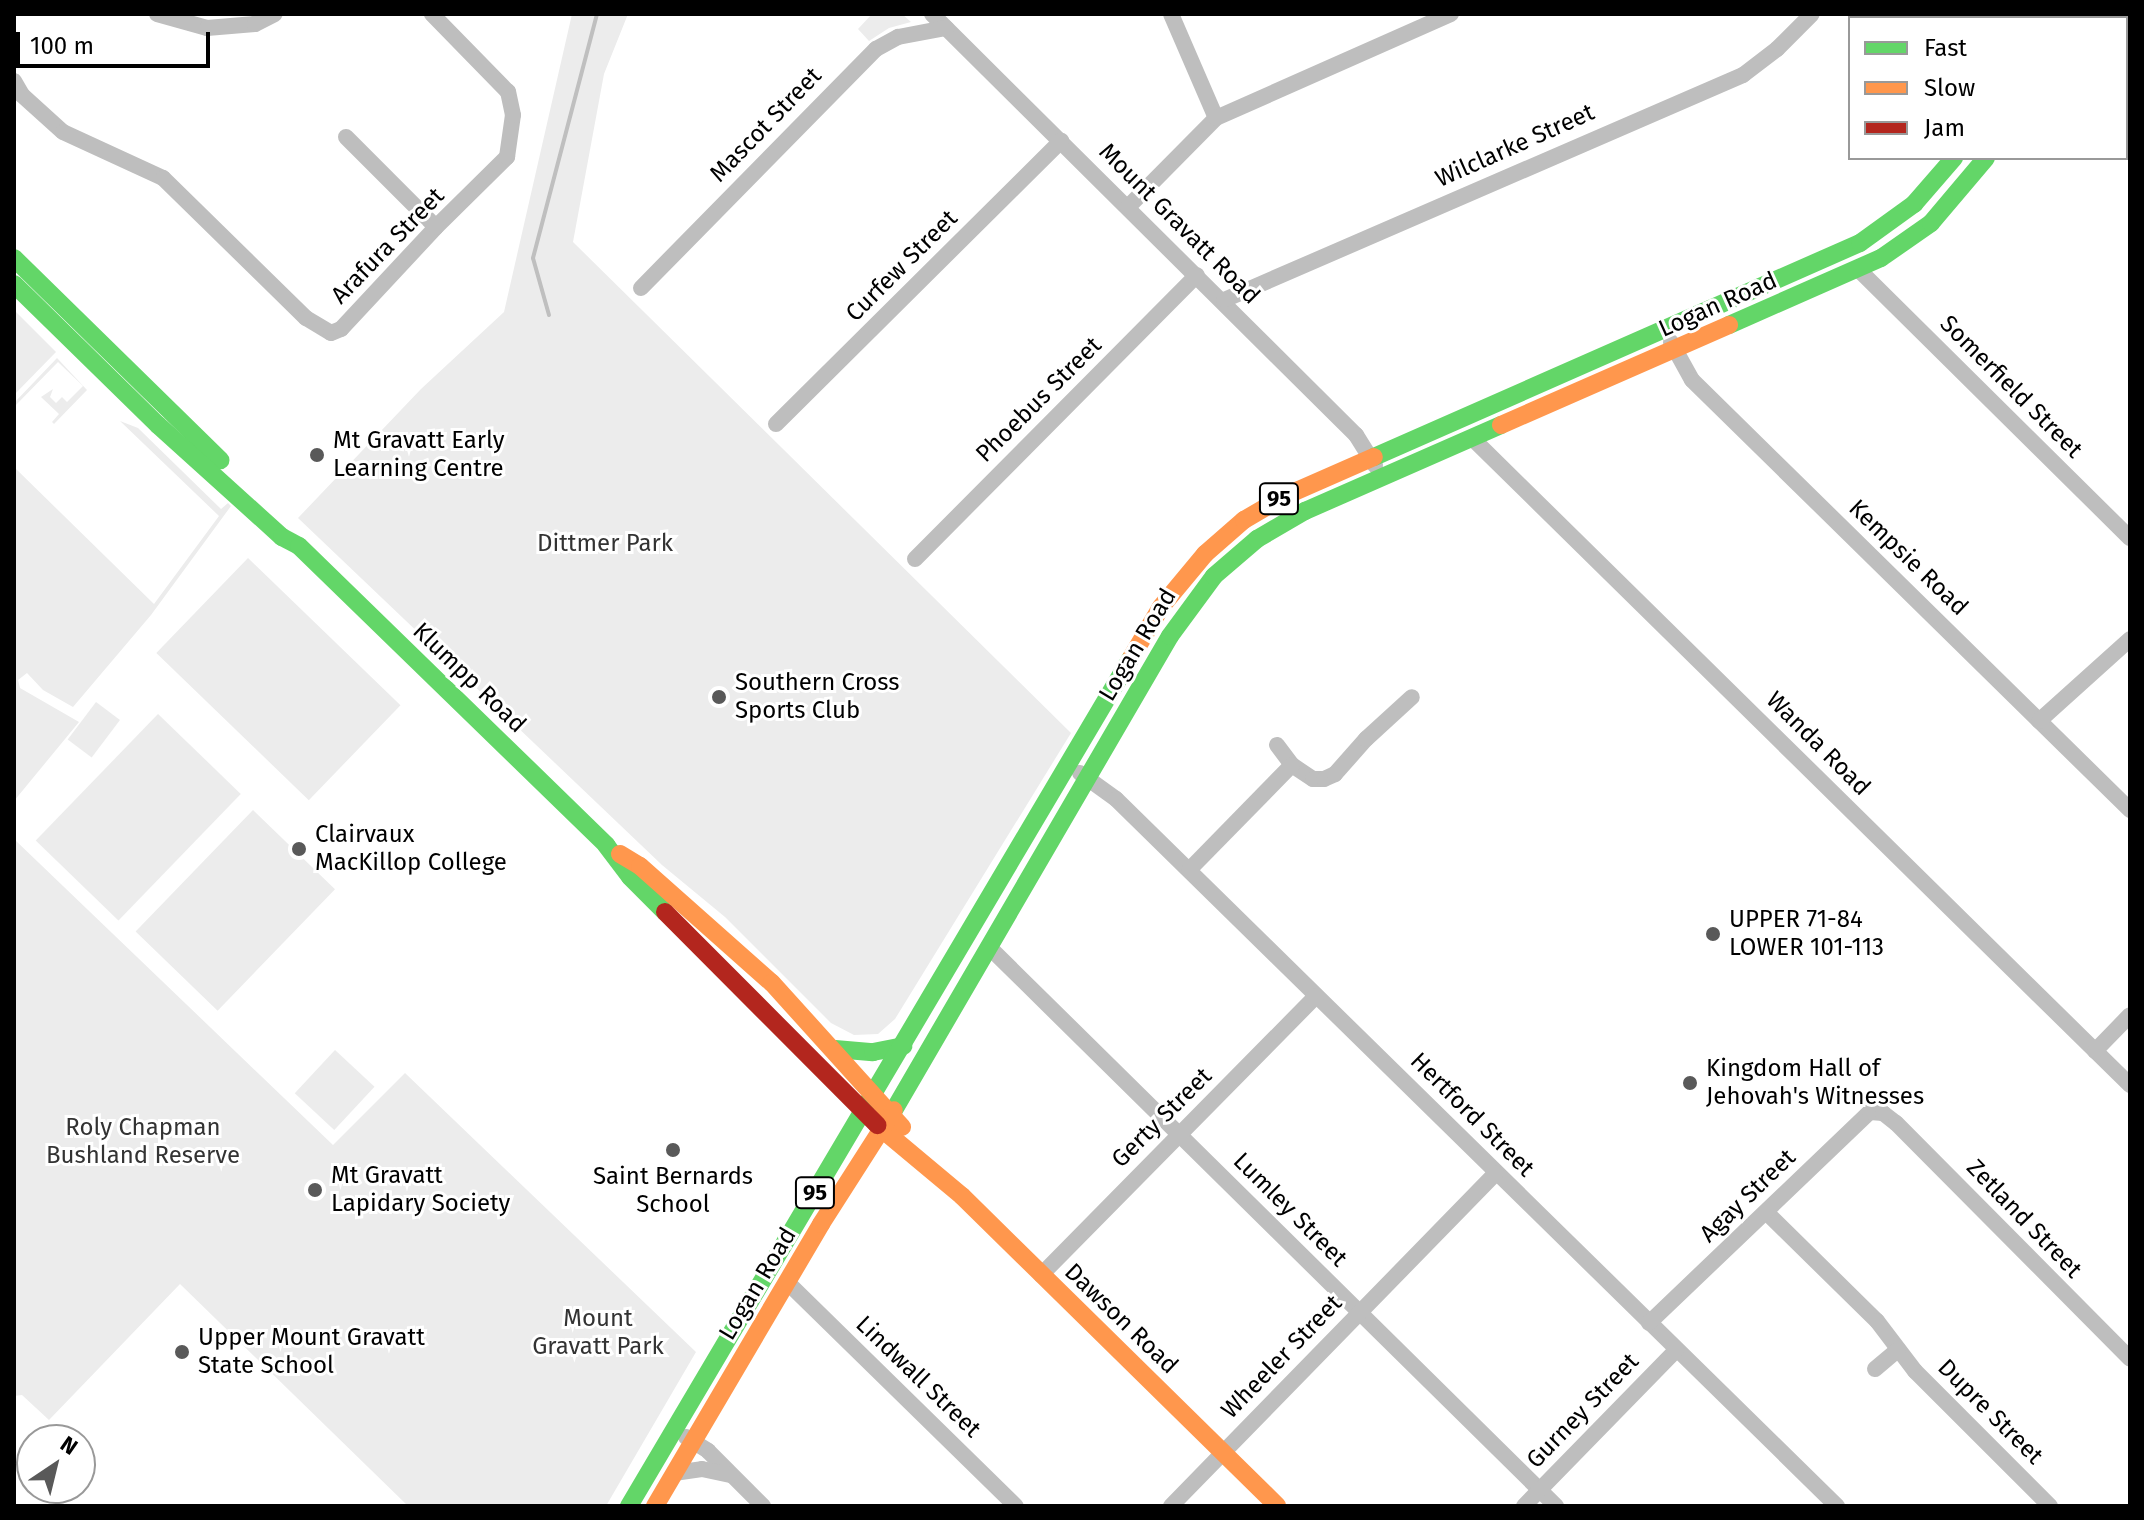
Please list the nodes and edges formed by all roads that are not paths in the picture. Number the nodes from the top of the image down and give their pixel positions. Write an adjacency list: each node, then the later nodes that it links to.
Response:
1 (157, 14): 2 (street)
2 (275, 14)
3 (432, 14): 16 (street, Arafura Street)
4 (932, 14): 8 (street, Mount Gravatt Road)
5 (1171, 14): 10 (street)
6 (1451, 14): 10 (street)
7 (1812, 14): 22 (street, Wilclarke Street)
8 (946, 28): 12 (street, Mount Gravatt Road); 21 (street, Mascot Street)
9 (17, 93): 16 (street, Arafura Street)
10 (1216, 118): 15 (street)
11 (346, 137): 16 (street)
12 (1061, 141): 15 (street, Mount Gravatt Road); 25 (street, Curfew Street)
13 (1952, 160): 23 (main road, Logan Road / 95)
14 (1984, 160): 18 (main road, Logan Road / 95)
15 (1128, 207): 19 (street, Mount Gravatt Road)
16 (436, 227)
17 (14, 258): 30 (main road, Klumpp Road)
18 (1859, 270): 24 (main road, Logan Road / 95); 29 (street, Somerfield Street)
19 (1197, 275): 22 (street, Mount Gravatt Road); 31 (street, Phoebus Street)
20 (14, 284): 30 (main road, Klumpp Road)
21 (641, 288)
22 (1224, 300): 27 (street, Mount Gravatt Road)
23 (1665, 330): 24 (street, Kempsie Road); 27 (main road, Logan Road / 95)
24 (1674, 350): 26 (main road, Logan Road / 95); 34 (street, Kempsie Road)
25 (776, 424)
26 (1472, 438): 28 (main road, Logan Road / 95); 47 (street, Wanda Road)
27 (1371, 458): 28 (street, Mount Gravatt Road); 37 (main road, Logan Road / 95)
28 (1381, 478): 38 (main road, Logan Road / 95)
29 (2130, 538)
30 (299, 546): 40 (main road, Klumpp Road)
31 (915, 559)
32 (2130, 639): 34 (street)
33 (1412, 697): 36 (street)
34 (2039, 721): 39 (street, Kempsie Road)
35 (1277, 745): 36 (street)
36 (1292, 765): 41 (street)
37 (1068, 767): 38 (street, Hertford Street); 45 (main road, Logan Road / 95)
38 (1087, 777): 41 (street, Hertford Street); 42 (main road, Logan Road / 95)
39 (2130, 810)
40 (606, 845): 46 (main road, Klumpp Road); 50 (main road, Klumpp Road)
41 (1189, 870): 43 (street, Hertford Street)
42 (990, 948): 52 (main road, Logan Road / 95); 53 (street, Lumley Street)
43 (1316, 996): 53 (street, Gerty Street); 54 (street, Hertford Street)
44 (2130, 1015): 47 (street)
45 (903, 1046): 46 (main road); 49 (main road, Logan Road / 95)
46 (835, 1049): 49 (main road, Klumpp Road)
47 (2095, 1051): 48 (street, Wanda Road)
48 (2130, 1085)
49 (873, 1095): 50 (main road, Logan Road / 95); 52 (main road, Dawson Road)
50 (862, 1113): 52 (main road, Klumpp Road); 64 (main road, Logan Road / 95)
51 (1883, 1113): 55 (street, Agay Street); 62 (street, Zetland Street)
52 (886, 1122): 56 (main road, Dawson Road); 57 (main road, Logan Road / 95)
53 (1179, 1135): 56 (street, Gerty Street); 58 (street, Lumley Street)
54 (1496, 1173): 58 (street, Wheeler Street); 59 (street, Hertford Street)
55 (1766, 1212): 59 (street, Agay Street); 61 (street, Dupre Street)
56 (1041, 1275): 66 (main road, Dawson Road)
57 (787, 1282): 65 (main road, Logan Road / 95); 73 (street, Lindwall Street)
58 (1359, 1312): 66 (street, Wheeler Street); 69 (street, Lumley Street)
59 (1649, 1323): 60 (street, Hertford Street)
60 (1676, 1350): 69 (street, Gurney Street); 78 (street, Hertford Street)
61 (1898, 1350): 63 (street); 79 (street, Dupre Street)
62 (2130, 1359)
63 (1875, 1369)
64 (675, 1430): 65 (street); 70 (main road, Logan Road / 95)
65 (693, 1441): 67 (main road, Logan Road / 95); 68 (street)
66 (1223, 1453): 74 (street, Wheeler Street); 75 (main road, Dawson Road)
67 (674, 1473): 68 (street); 71 (main road, Logan Road / 95)
68 (732, 1475): 72 (street)
69 (1540, 1490): 76 (street, Gurney Street); 77 (street, Lumley Street)
70 (629, 1506)
71 (655, 1506)
72 (763, 1506)
73 (1016, 1506)
74 (1171, 1506)
75 (1277, 1506)
76 (1524, 1506)
77 (1556, 1506)
78 (1837, 1506)
79 (2050, 1506)

